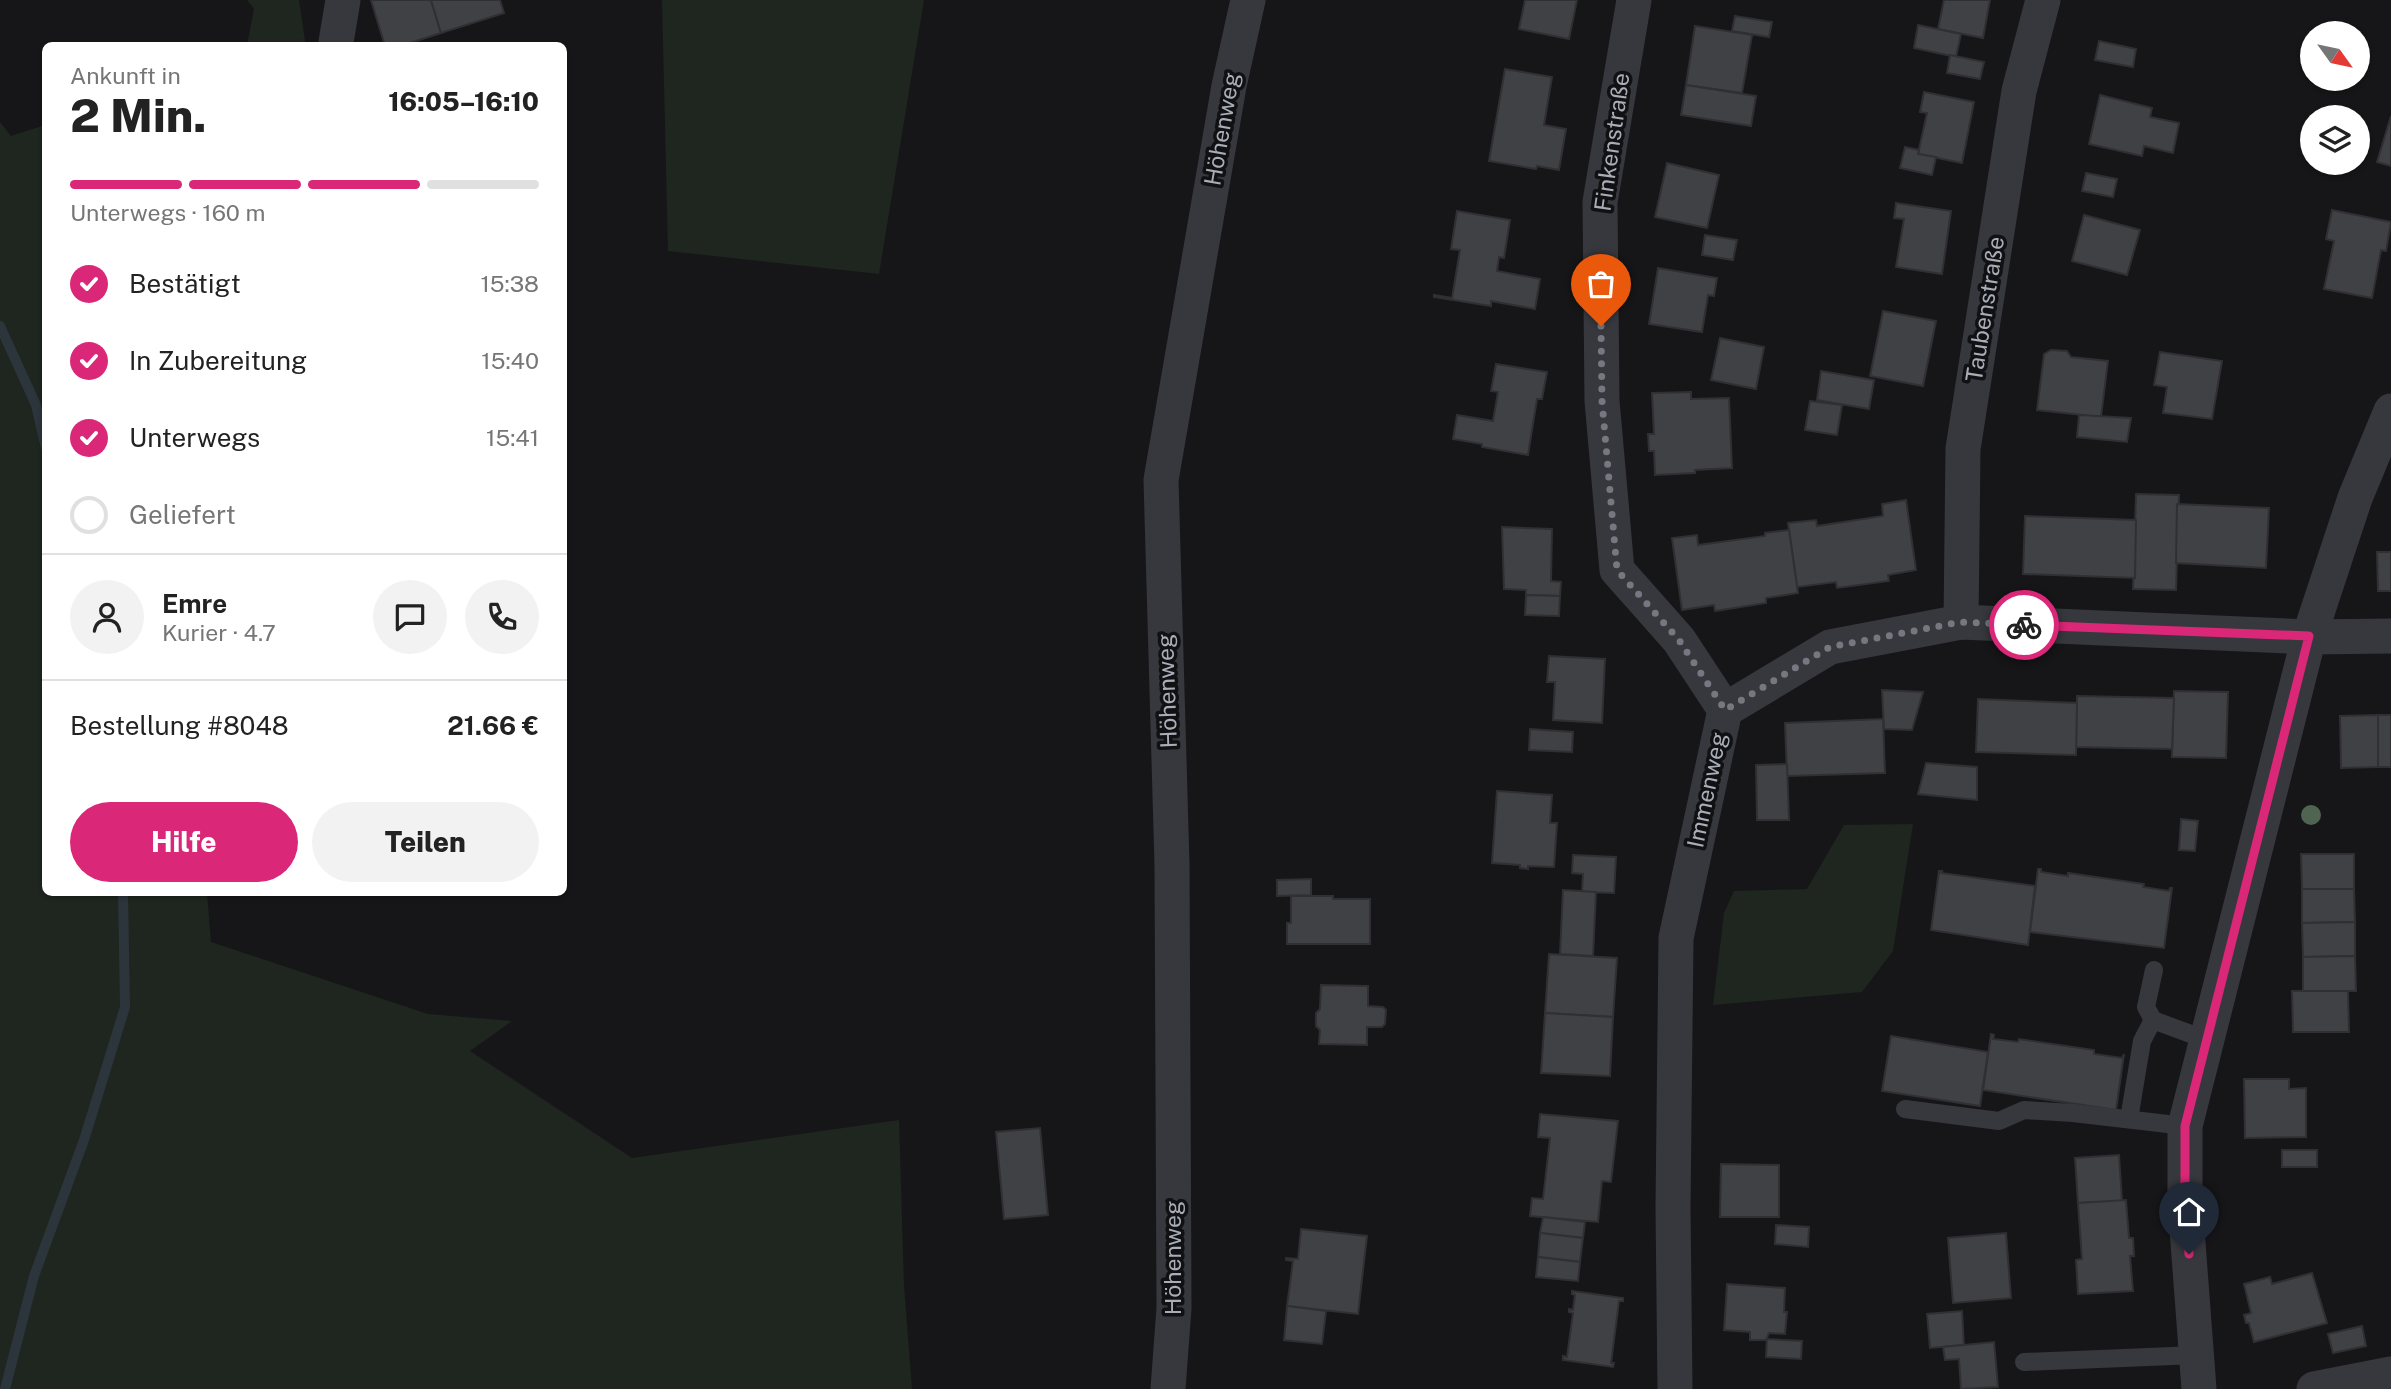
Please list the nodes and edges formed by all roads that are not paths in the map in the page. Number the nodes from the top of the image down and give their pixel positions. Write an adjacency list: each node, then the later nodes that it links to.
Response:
1 (342, 0): 5 (street)
2 (1248, 0): 20 (street, Höhenweg)
3 (1634, 0): 10 (street, Finkenstraße)
4 (2043, 0): 7 (street, Taubenstraße)
5 (336, 42)
6 (2391, 411): 8 (street)
7 (1961, 622): 8 (street, Immenweg); 10 (street, Immenweg)
8 (2309, 636): 9 (street, Immenweg); 13 (street)
9 (2391, 636)
10 (1725, 710): 21 (street, Immenweg)
11 (2154, 970): 12 (lane)
12 (2153, 1020): 13 (lane); 15 (lane)
13 (2207, 1040): 16 (street)
14 (1905, 1109): 15 (lane)
15 (2129, 1119): 16 (lane)
16 (2185, 1126): 17 (street)
17 (2197, 1354): 18 (lane); 22 (street)
18 (2024, 1362)
19 (2391, 1374): 23 (street)
20 (1168, 1389)
21 (1675, 1389)
22 (2199, 1389)
23 (2314, 1389)

